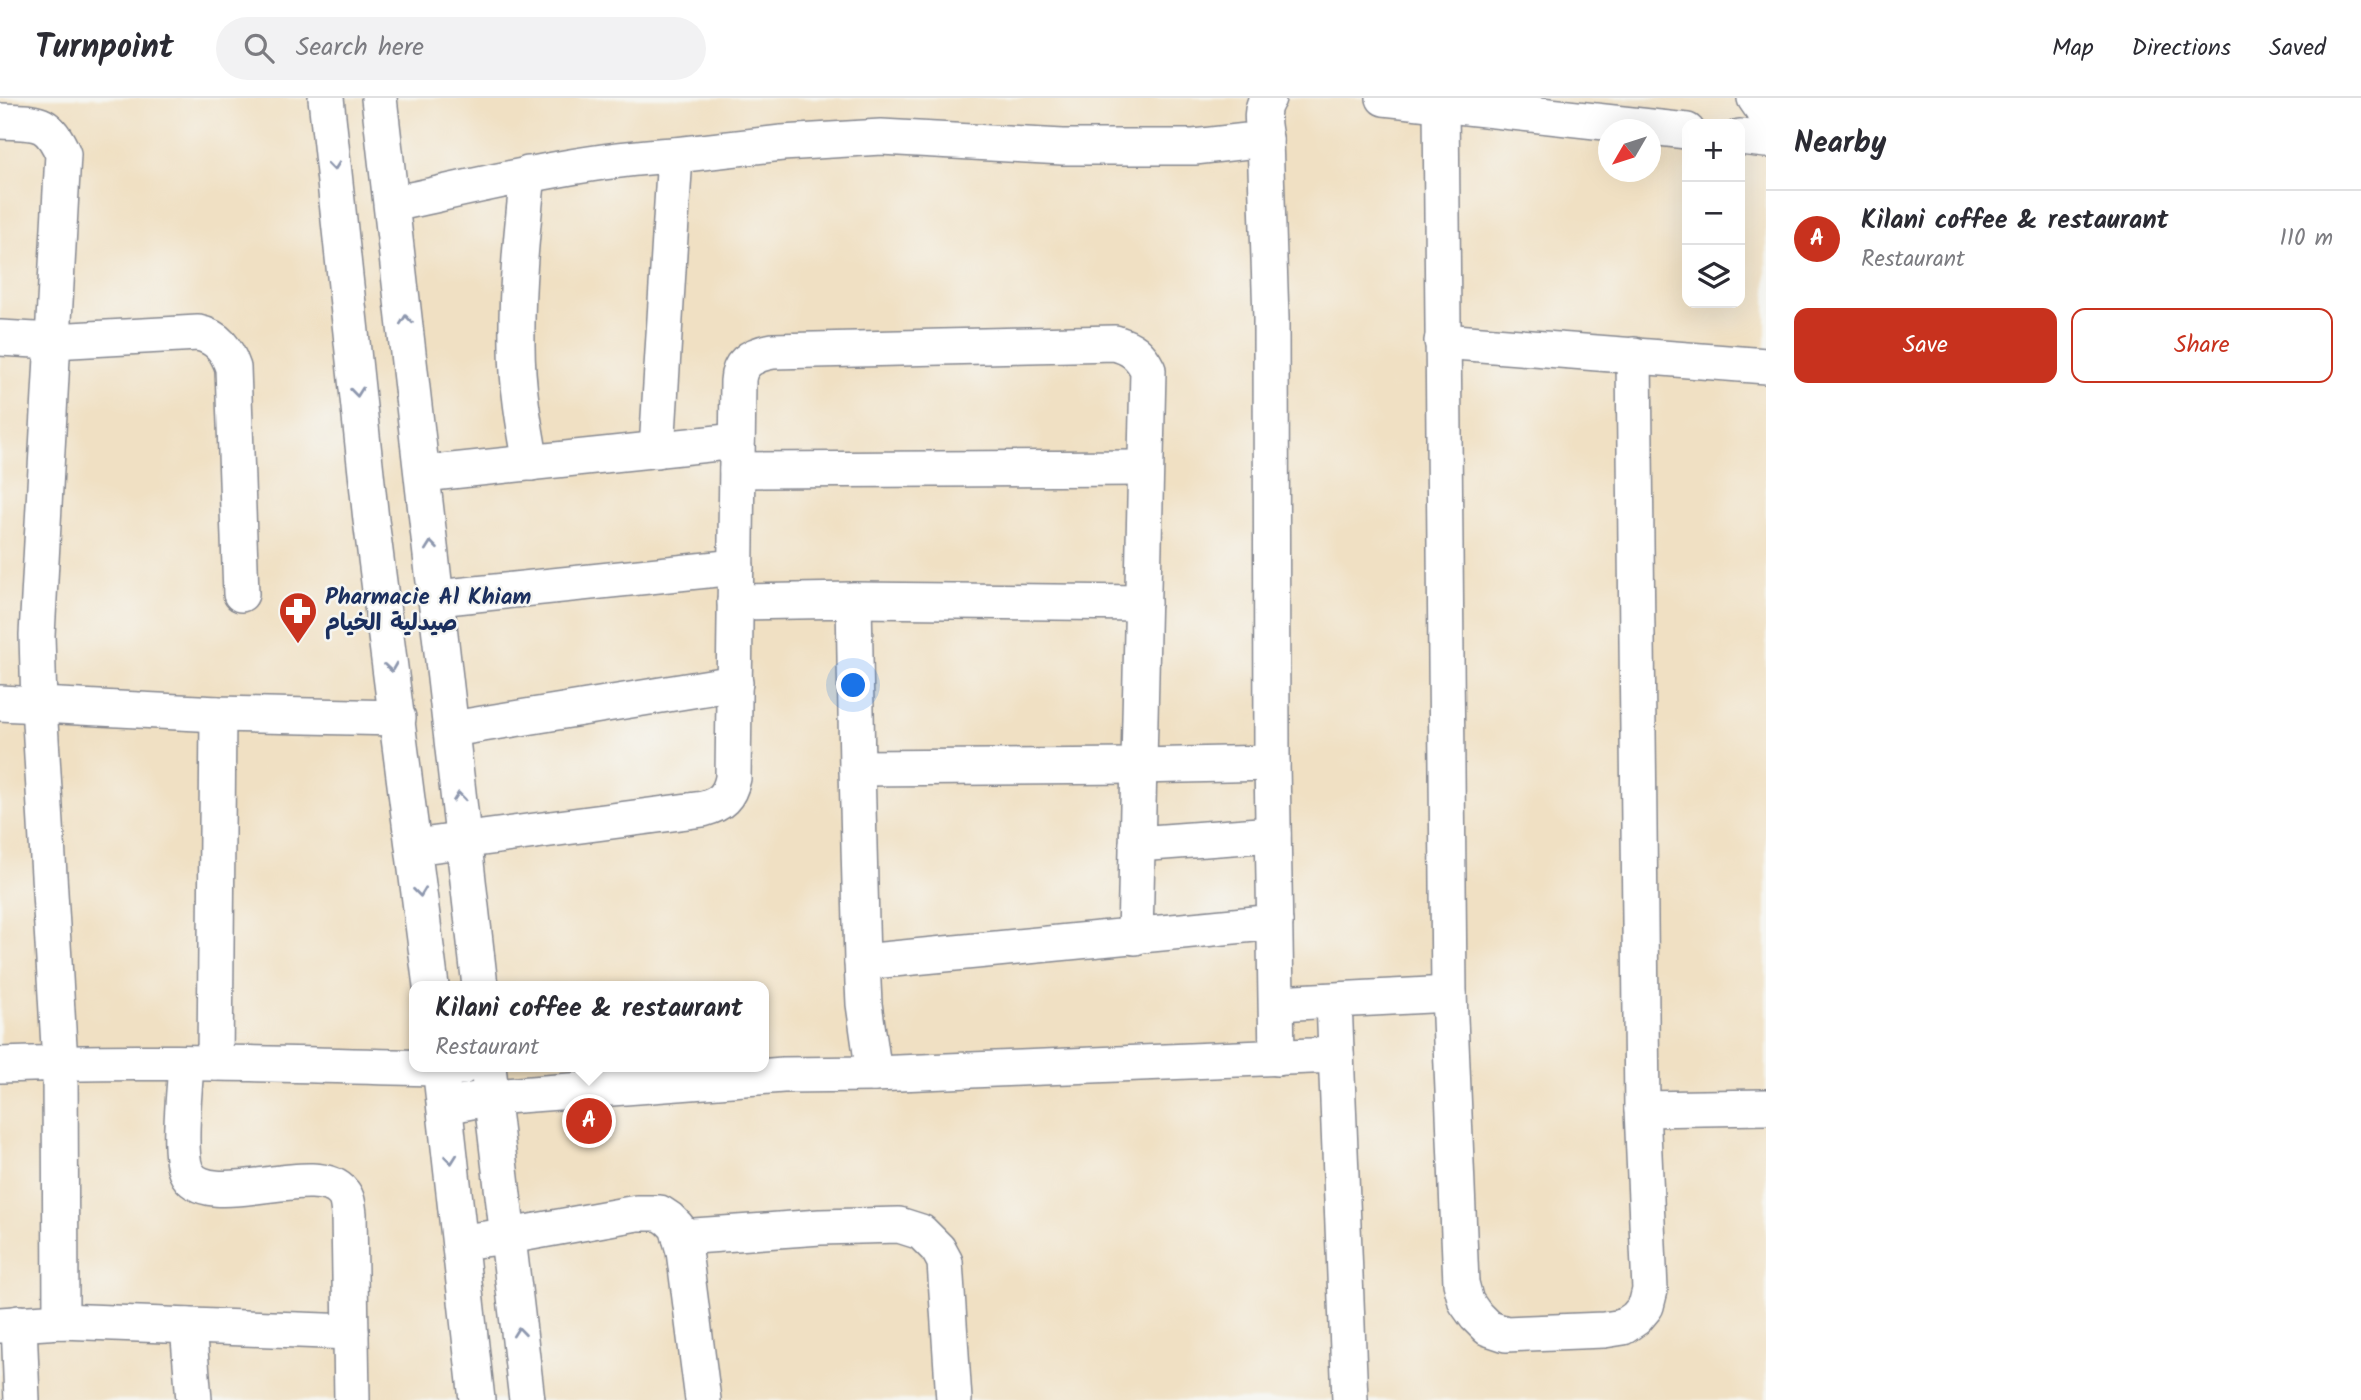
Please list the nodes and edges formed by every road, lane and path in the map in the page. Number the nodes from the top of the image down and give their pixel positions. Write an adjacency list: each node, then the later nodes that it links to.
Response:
1 (326, 98): 36 (street, one-way to 36)
2 (379, 98): 15 (street)
3 (1268, 98): 11 (street)
4 (1384, 98): 6 (street)
5 (1755, 98): 7 (street)
6 (1441, 103): 9 (street); 18 (street)
7 (1766, 114)
8 (0, 121): 17 (street)
9 (1682, 130)
10 (1745, 138): 12 (street)
11 (1265, 139): 13 (street); 38 (street)
12 (1766, 140)
13 (675, 155): 14 (street); 21 (street)
14 (528, 174): 15 (street); 23 (street)
15 (393, 204): 25 (street, one-way to 15)
16 (0, 338): 17 (street)
17 (53, 341): 27 (street); 34 (street)
18 (1442, 341): 19 (street); 50 (street)
19 (1634, 355): 20 (street); 64 (street)
20 (1766, 366)
21 (657, 450): 22 (street); 23 (street)
22 (737, 455): 24 (street); 24 (street); 26 (street)
23 (531, 463): 25 (street)
24 (1146, 468): 31 (street)
25 (423, 474): 28 (street, one-way to 25)
26 (736, 567): 28 (street); 30 (street)
27 (241, 594)
28 (437, 598): 37 (street)
29 (854, 600): 30 (street); 31 (street); 40 (street)
30 (735, 602): 32 (street)
31 (1143, 603): 39 (street)
32 (735, 683): 37 (street); 42 (street)
33 (0, 704): 34 (street)
34 (39, 705): 35 (street); 55 (street)
35 (218, 714): 36 (street); 56 (street)
36 (398, 718): 44 (street)
37 (452, 729): 42 (street, one-way to 37)
38 (1272, 763): 39 (street); 41 (street)
39 (1138, 766): 40 (street); 43 (street)
40 (857, 768): 47 (street)
41 (1273, 834): 43 (street); 45 (street)
42 (464, 839): 44 (street); 49 (street)
43 (1138, 844): 46 (street)
44 (414, 847): 48 (street, one-way to 48)
45 (1275, 922): 46 (street); 52 (street)
46 (1135, 937): 47 (street)
47 (862, 962): 60 (street)
48 (430, 981)
49 (479, 981)
50 (1449, 994): 51 (street); 64 (street)
51 (1334, 1001): 52 (street); 53 (street)
52 (1276, 1003): 54 (street)
53 (1336, 1055): 54 (street); 79 (street)
54 (1277, 1058): 60 (street)
55 (60, 1063): 56 (street); 57 (street); 68 (street)
56 (201, 1063): 58 (street); 71 (street)
57 (0, 1065)
58 (409, 1066)
59 (448, 1072): 62 (street)
60 (874, 1074): 61 (street)
61 (490, 1082): 62 (street); 65 (street)
62 (445, 1106): 67 (street, one-way to 67)
63 (1766, 1107): 64 (street)
64 (1642, 1109)
65 (509, 1236): 66 (street); 67 (street); 76 (street, one-way to 65)
66 (680, 1237): 77 (street); 78 (street)
67 (460, 1242): 75 (street)
68 (61, 1321): 69 (street); 70 (street)
69 (9, 1324): 72 (street)
70 (188, 1326): 71 (street); 73 (street)
71 (351, 1332): 74 (street)
72 (22, 1400)
73 (194, 1400)
74 (352, 1400)
75 (477, 1400)
76 (527, 1400)
77 (703, 1400)
78 (954, 1400)
79 (1350, 1400)

